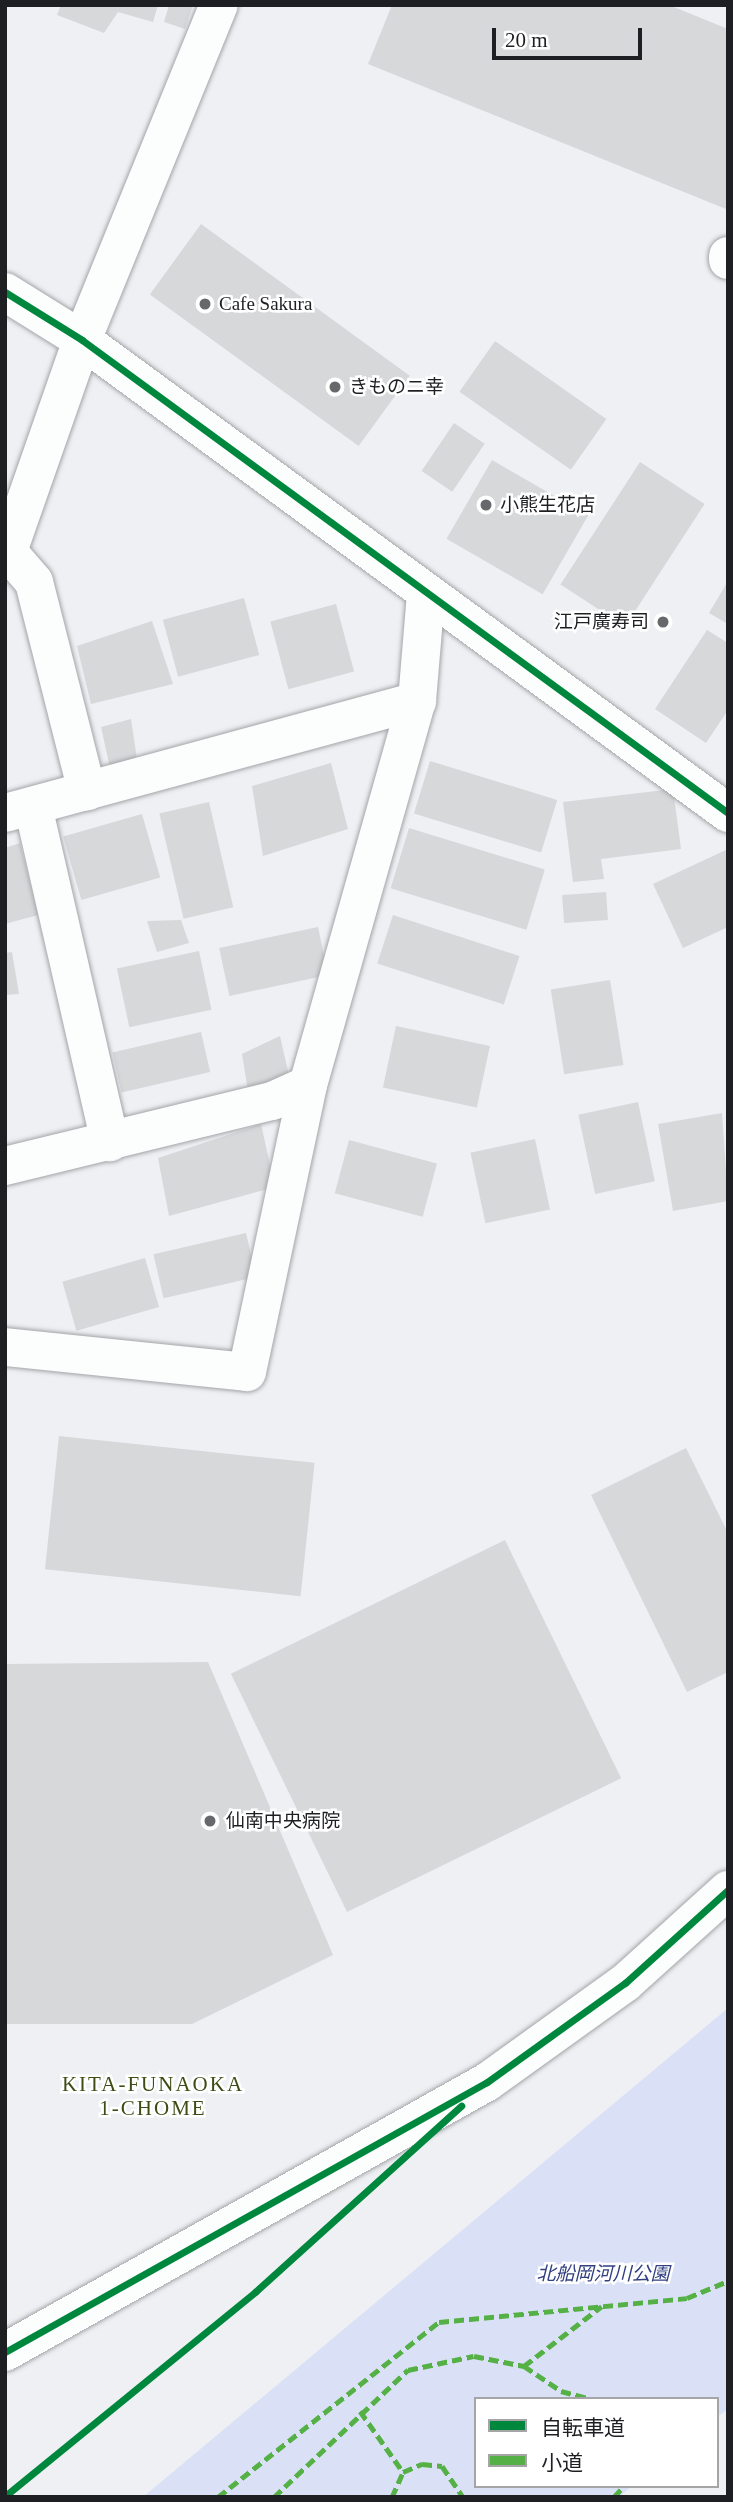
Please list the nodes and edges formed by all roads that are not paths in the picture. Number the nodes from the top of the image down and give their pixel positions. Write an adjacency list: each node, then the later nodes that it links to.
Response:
1 (219, 5): 3 (street)
2 (5, 292): 3 (street)
3 (82, 340): 4 (street); 5 (street)
4 (7, 557): 7 (street)
5 (426, 594): 6 (street); 9 (street)
6 (417, 701): 7 (street); 10 (street)
7 (87, 791): 8 (street)
8 (19, 810): 11 (street)
9 (728, 813)
10 (308, 1085): 11 (street); 13 (street)
11 (110, 1142): 12 (street)
12 (5, 1166)
13 (5, 1347)
14 (728, 1890): 15 (street)
15 (5, 2352)

